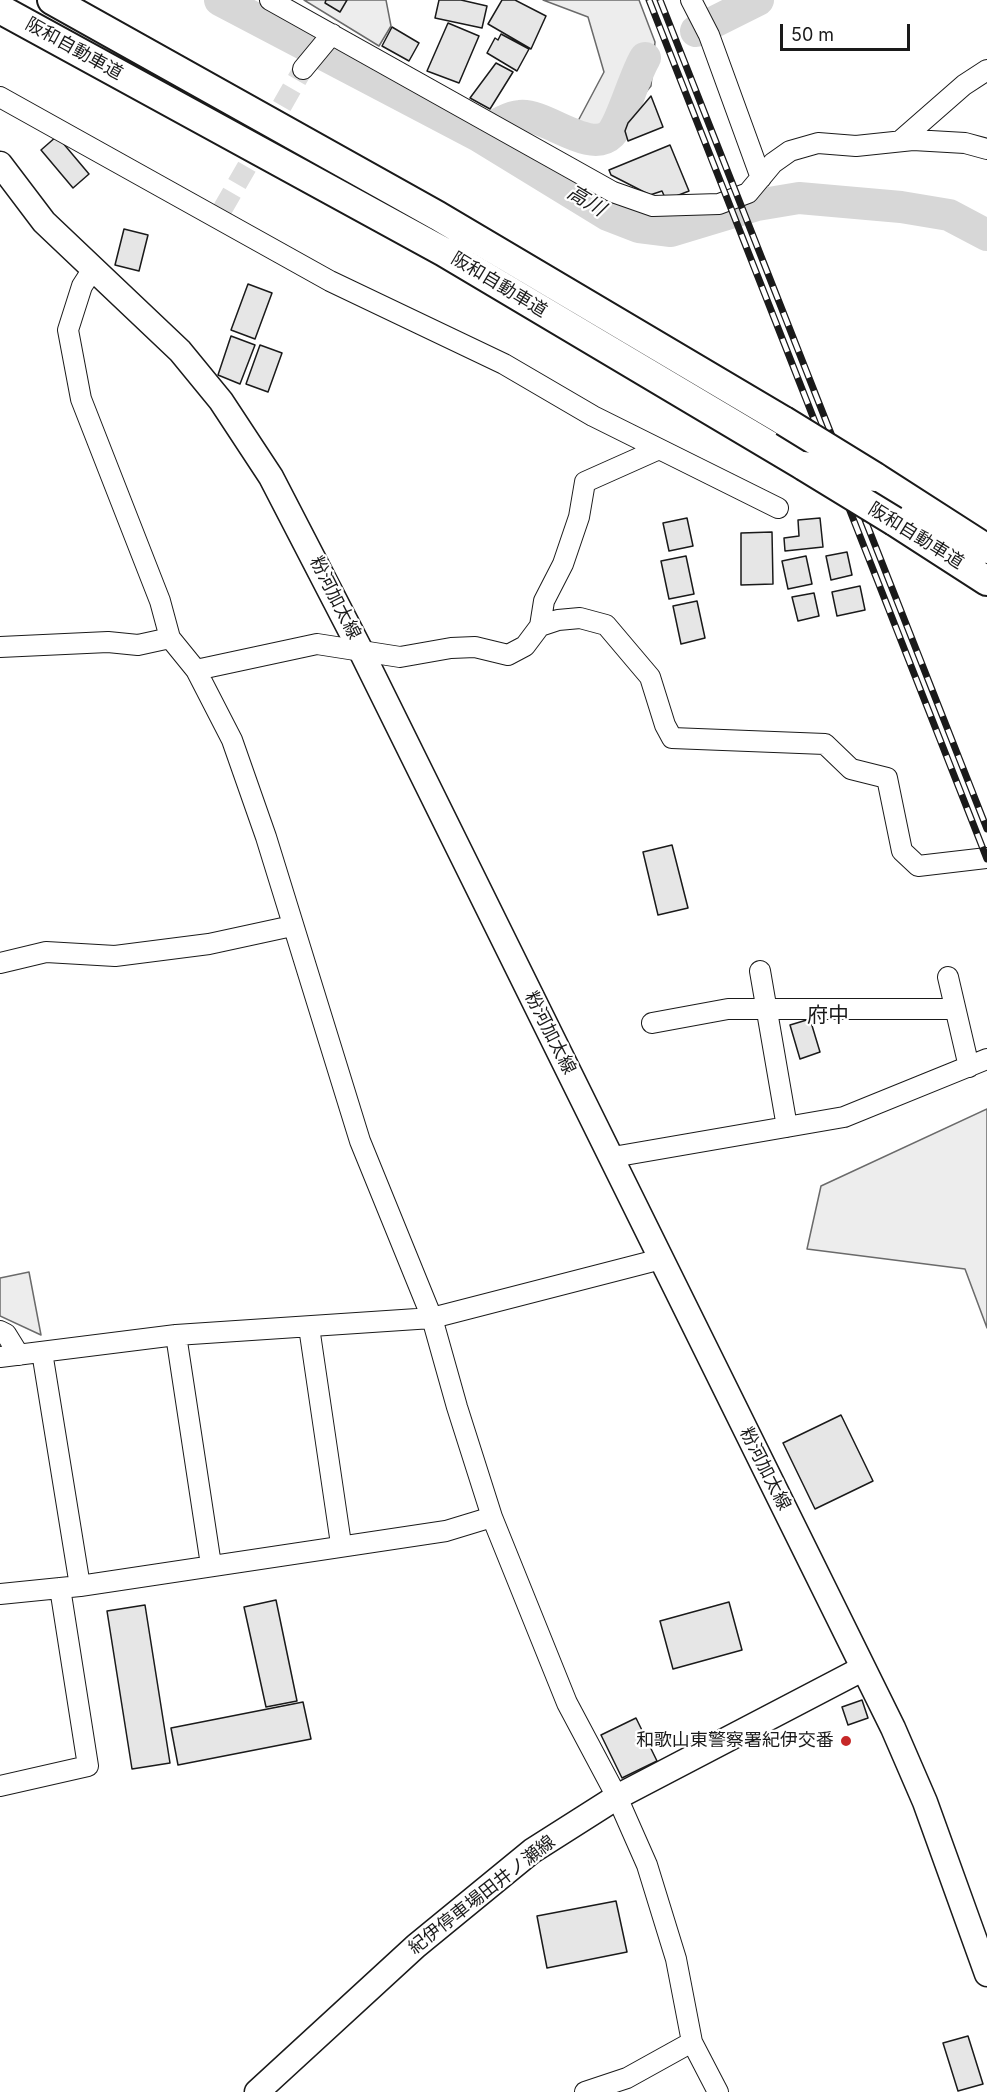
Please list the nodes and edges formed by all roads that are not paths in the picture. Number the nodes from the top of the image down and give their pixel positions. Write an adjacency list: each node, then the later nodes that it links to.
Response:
1 (52, 0): 14 (highway, 阪和自動車道, bridge)
2 (270, 0): 10 (street)
3 (691, 0): 10 (street)
4 (0, 9): 15 (highway, 阪和自動車道, bridge)
5 (987, 70): 7 (street)
6 (0, 97): 12 (street)
7 (900, 141): 8 (street); 10 (street)
8 (987, 149)
9 (0, 164): 11 (main road, 粉河加太線)
10 (761, 178)
11 (93, 269): 17 (street); 19 (main road, 粉河加太線)
12 (659, 450): 13 (street); 16 (street)
13 (778, 508)
14 (987, 549)
15 (987, 581)
16 (540, 626): 19 (street); 21 (street)
17 (170, 638): 18 (street); 20 (street)
18 (0, 647)
19 (361, 651): 20 (street); 32 (main road, 粉河加太線)
20 (196, 670): 22 (street)
21 (987, 858)
22 (292, 926): 23 (street); 34 (street)
23 (0, 963)
24 (760, 971): 26 (street)
25 (948, 977): 27 (street)
26 (765, 1008): 27 (street); 28 (street); 31 (street)
27 (956, 1009): 30 (street)
28 (651, 1023)
29 (987, 1059): 30 (street)
30 (969, 1067): 31 (street)
31 (787, 1127): 32 (street)
32 (613, 1157): 33 (main road, 粉河加太線)
33 (661, 1259): 34 (street); 46 (main road, 粉河加太線)
34 (432, 1318): 35 (street); 40 (street)
35 (309, 1327): 37 (street); 41 (street)
36 (0, 1331): 39 (street)
37 (176, 1335): 38 (street); 42 (street)
38 (42, 1352): 39 (street); 43 (street)
39 (9, 1356)
40 (492, 1517): 41 (street); 48 (street)
41 (341, 1544): 42 (street)
42 (211, 1565): 43 (street)
43 (80, 1586): 44 (street)
44 (60, 1588): 45 (street); 47 (street)
45 (0, 1594)
46 (862, 1669): 48 (main road, 紀伊停車場田井ノ瀬線); 49 (main road, 粉河加太線)
47 (0, 1786)
48 (617, 1797): 50 (street); 51 (main road, 紀伊停車場田井ノ瀬線)
49 (987, 1974)
50 (692, 2042): 52 (street); 53 (street)
51 (257, 2092)
52 (585, 2092)
53 (718, 2092)

